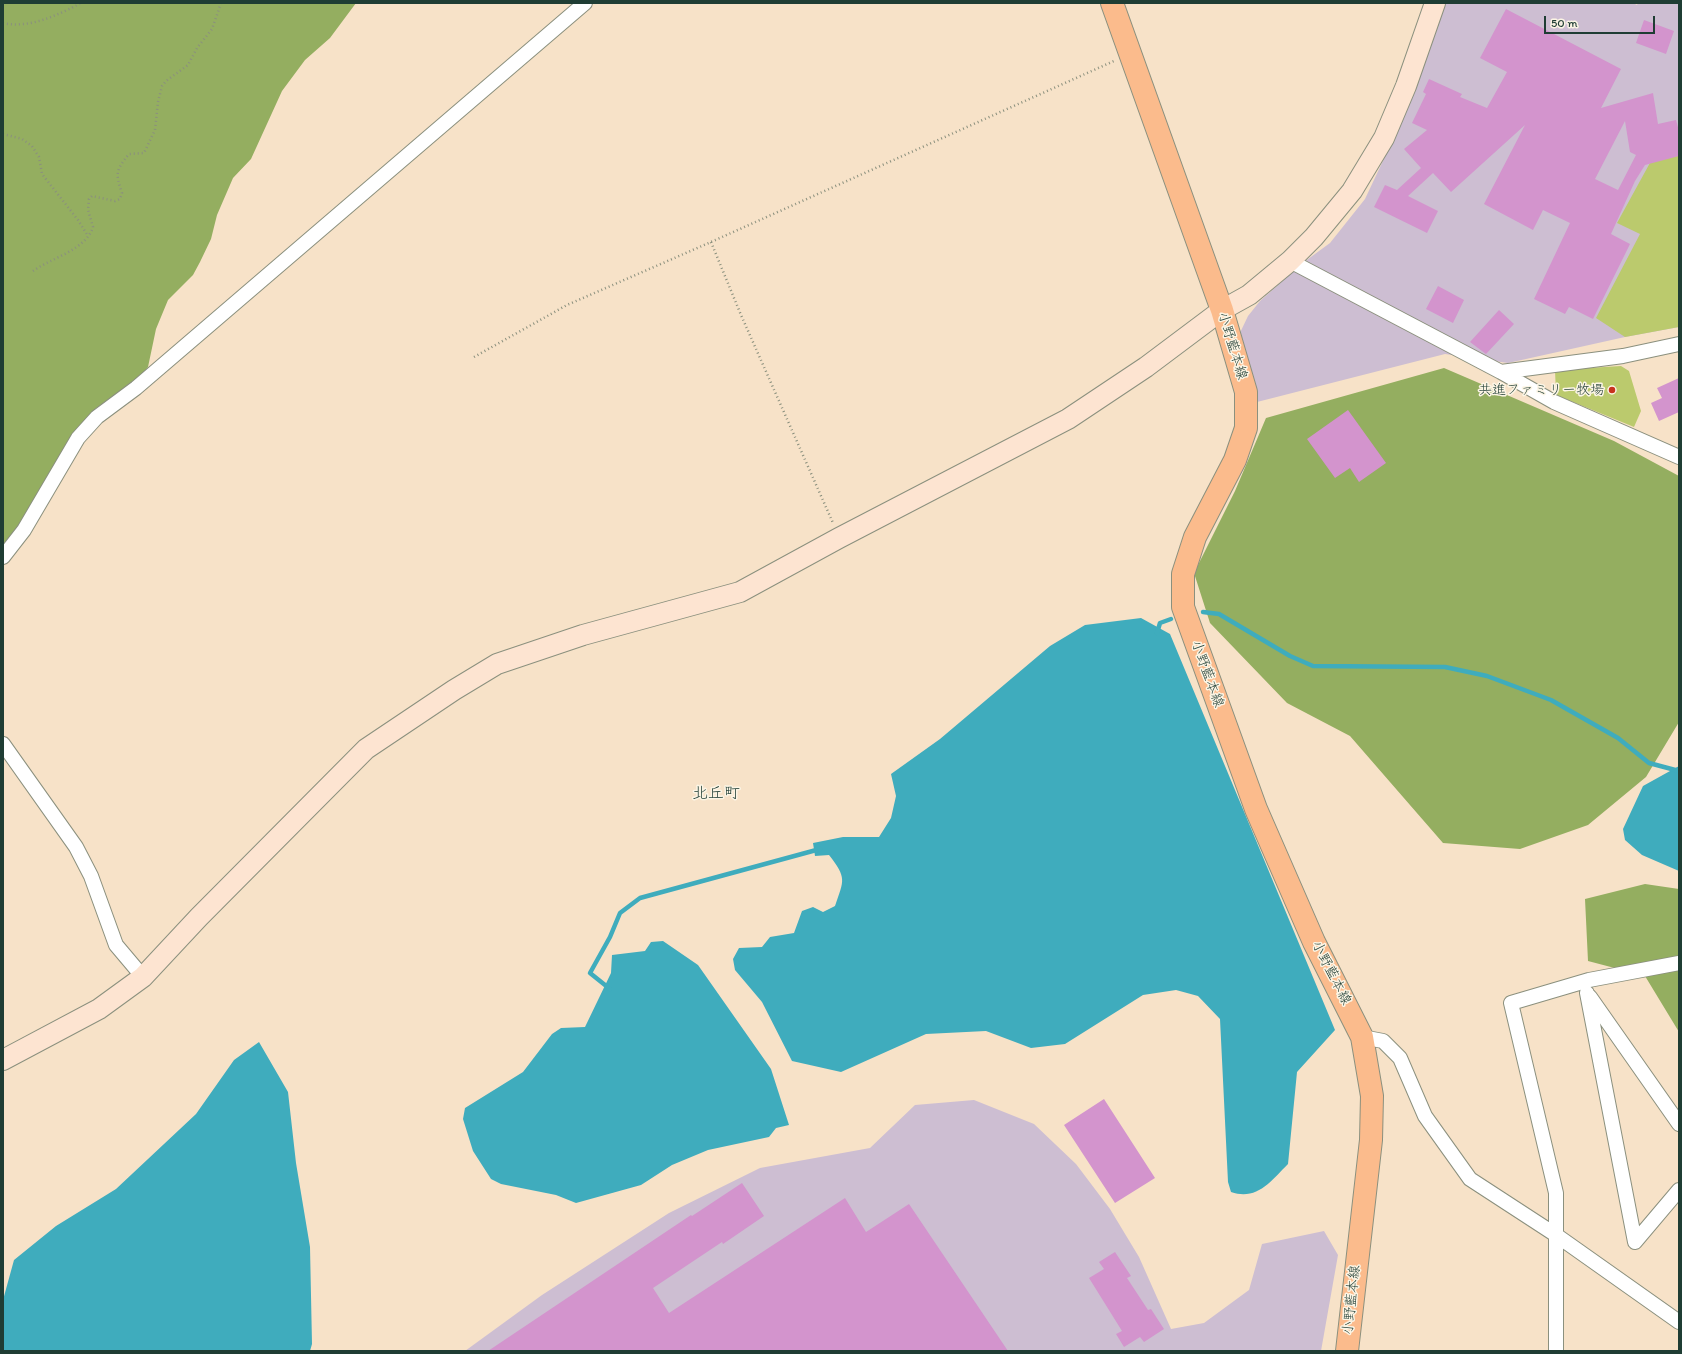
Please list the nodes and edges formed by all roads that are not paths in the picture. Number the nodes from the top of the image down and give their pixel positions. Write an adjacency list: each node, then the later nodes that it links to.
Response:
1 (585, 3): 9 (street)
2 (1112, 3): 5 (main road, 小野藍本線)
3 (1435, 3): 4 (street)
4 (1290, 261): 5 (street); 7 (street)
5 (1222, 310): 12 (street); 14 (main road, 小野藍本線)
6 (1679, 344): 7 (street)
7 (1501, 372): 8 (street)
8 (1679, 457)
9 (3, 557)
10 (3, 744): 12 (street)
11 (1679, 963): 13 (street)
12 (142, 978): 15 (street)
13 (1583, 988): 16 (street); 17 (street); 18 (street)
14 (1362, 1037): 18 (street); 20 (main road, 小野藍本線)
15 (3, 1060)
16 (1679, 1124)
17 (1679, 1190)
18 (1556, 1235): 19 (street); 21 (street)
19 (1679, 1322)
20 (1347, 1351)
21 (1556, 1351)

